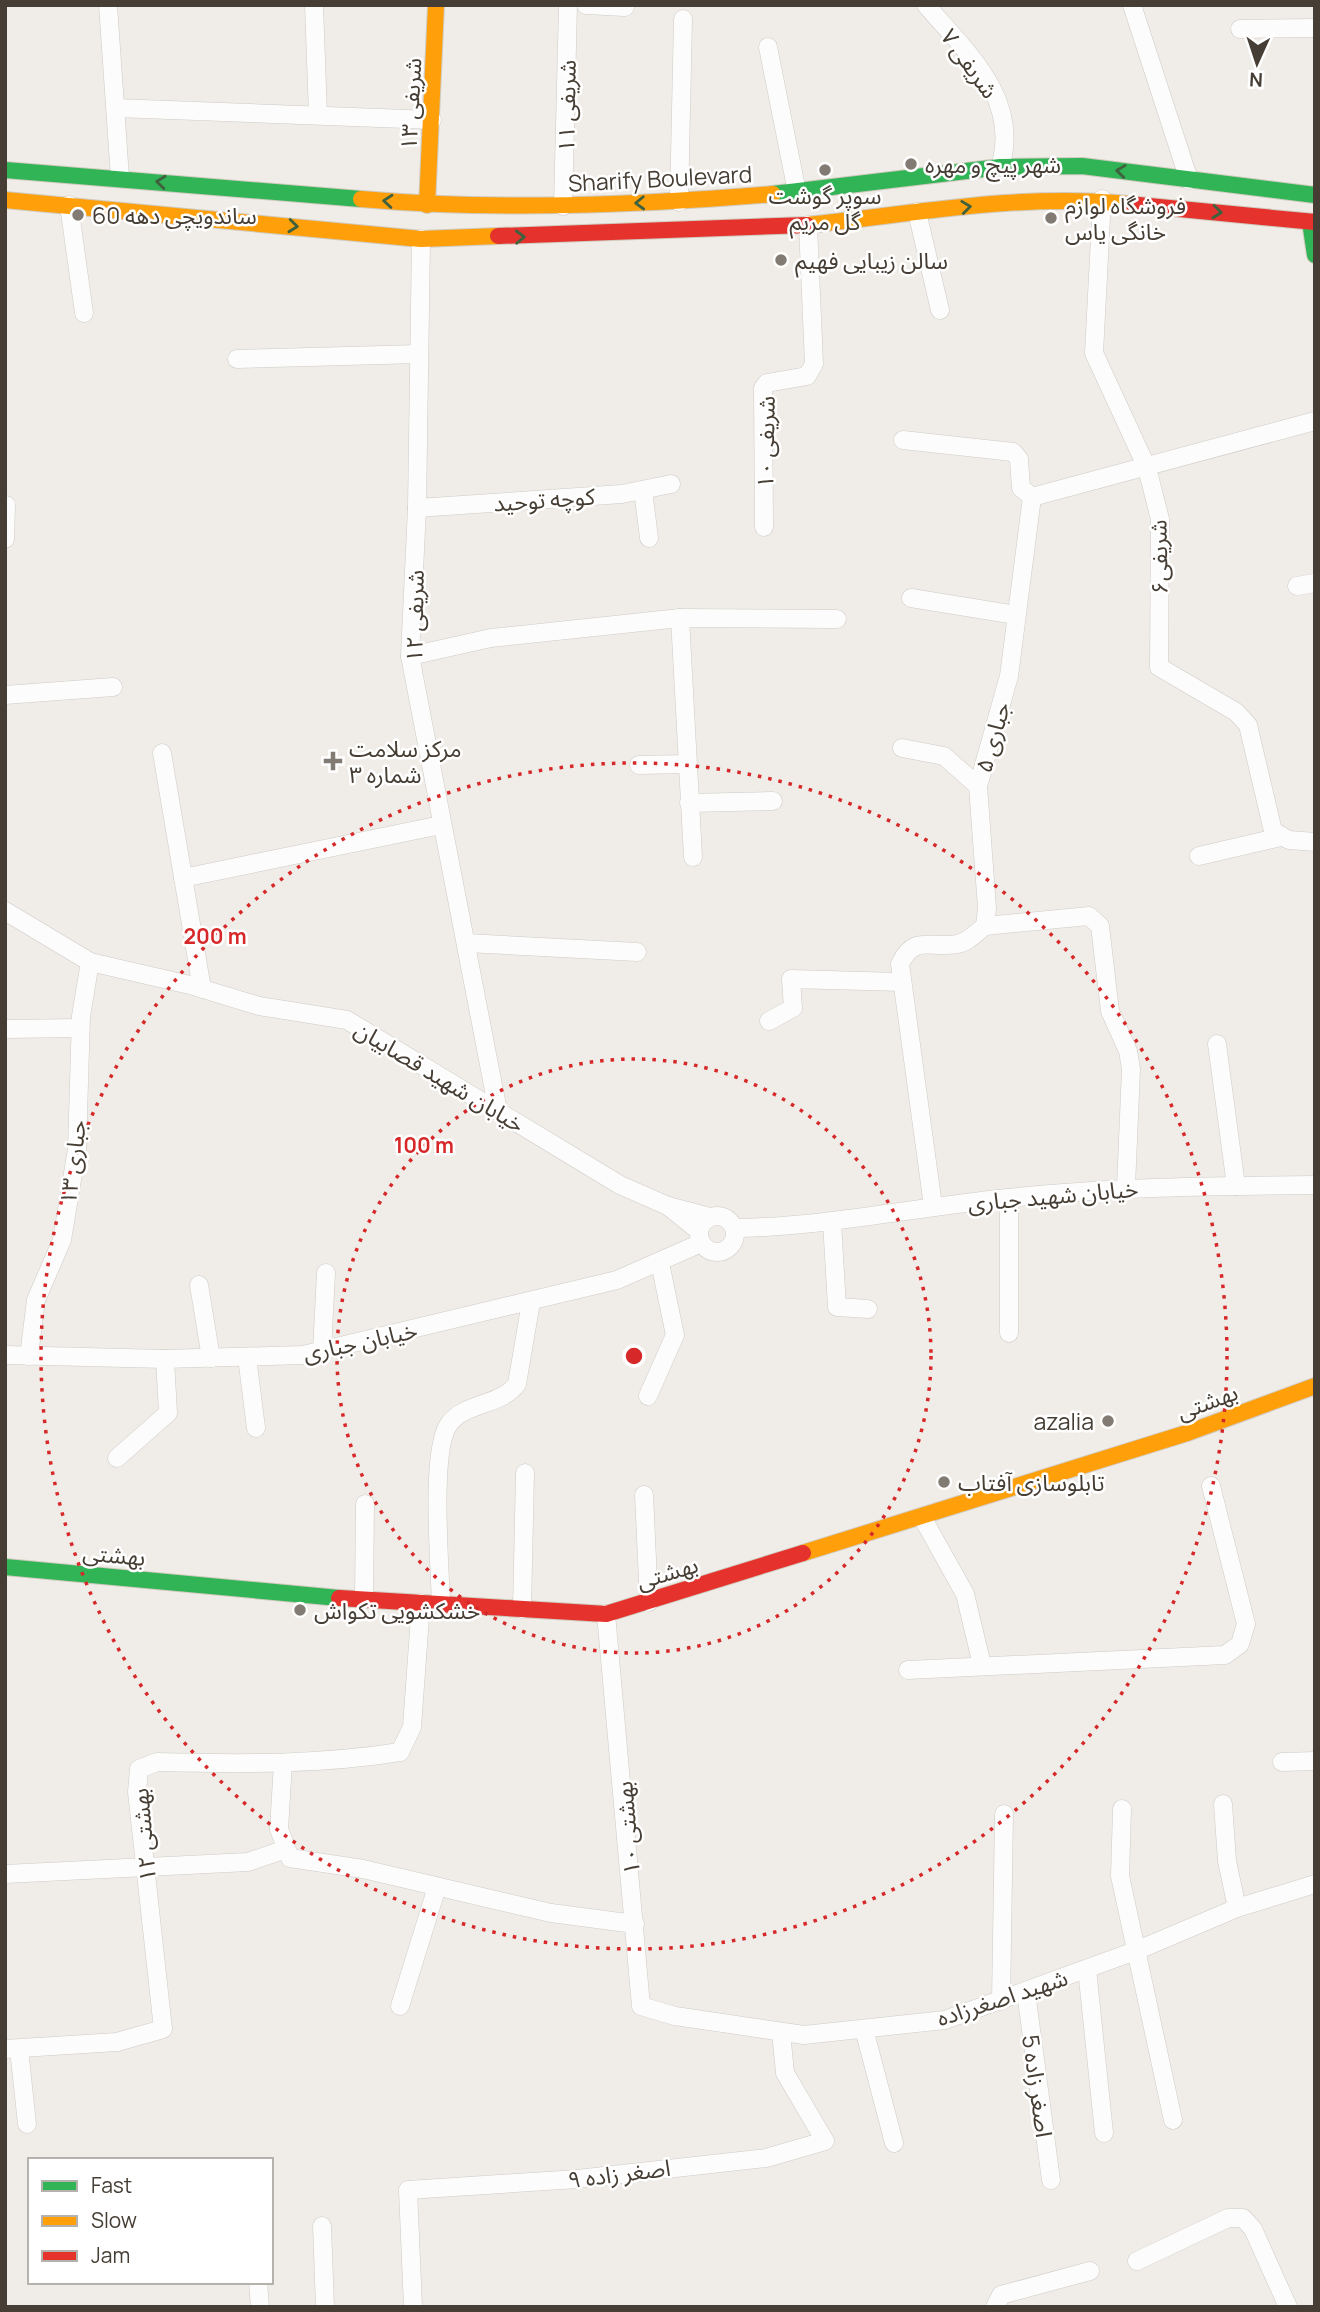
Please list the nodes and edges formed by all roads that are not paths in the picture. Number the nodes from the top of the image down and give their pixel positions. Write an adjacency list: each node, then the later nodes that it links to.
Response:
1 (108, 5): 13 (street)
2 (314, 5): 14 (street)
3 (436, 5): 15 (main road, شریفی ۱۳)
4 (568, 5): 28 (street, شریفی ۱۱)
5 (586, 5): 8 (street)
6 (926, 5): 16 (street, شریفی ۷)
7 (1132, 5): 19 (street)
8 (625, 7)
9 (683, 19): 25 (street)
10 (1315, 28): 11 (street)
11 (1240, 29)
12 (768, 47): 20 (street)
13 (116, 107): 14 (street); 18 (street)
14 (318, 115): 15 (street)
15 (432, 120): 27 (main road, شریفی ۱۳)
16 (1000, 167): 19 (main road, Sharify Boulevard, one-way to 16); 20 (main road, Sharify Boulevard)
17 (5, 170): 18 (main road, Sharify Boulevard)
18 (120, 178): 27 (main road, Sharify Boulevard, one-way to 18)
19 (1189, 180): 21 (main road, Sharify Boulevard)
20 (797, 192): 22 (main road, Sharify Boulevard)
21 (1315, 195)
22 (720, 198): 25 (main road, Sharify Boulevard); 32 (main road)
23 (1102, 199): 29 (main road, one-way to 23); 30 (main road, one-way to 30); 41 (street, شریفی۶)
24 (5, 200): 26 (main road)
25 (679, 202): 28 (main road, Sharify Boulevard, one-way to 28)
26 (69, 205): 33 (main road, one-way to 33); 36 (street)
27 (426, 205): 28 (main road, Sharify Boulevard)
28 (563, 206)
29 (917, 212): 31 (main road); 35 (street)
30 (1312, 222): 34 (main road)
31 (808, 225): 32 (main road); 47 (street, شریفی ۱۰)
32 (722, 229): 33 (main road, one-way to 32)
33 (421, 239): 37 (street, شریفی ۱۲)
34 (1315, 255)
35 (940, 310)
36 (84, 313)
37 (419, 355): 38 (street); 46 (street, شریفی ۱۲)
38 (237, 359)
39 (1315, 421): 41 (street)
40 (903, 440): 44 (street)
41 (1147, 468): 44 (street); 65 (street, شریفی۶)
42 (671, 484): 43 (street, کوچه توحید)
43 (642, 490): 46 (street, کوچه توحید); 48 (street)
44 (1032, 497): 51 (street, جباری ۵)
45 (6, 505): 49 (street)
46 (417, 508): 54 (street, شریفی ۱۲)
47 (764, 527)
48 (649, 538)
49 (5, 539)
50 (911, 598): 51 (street)
51 (1016, 615): 61 (street, جباری ۵)
52 (680, 618): 53 (street); 54 (street); 59 (street)
53 (837, 619)
54 (410, 656): 64 (street, شریفی ۱۲)
55 (113, 687): 56 (street)
56 (5, 695)
57 (902, 748): 61 (street)
58 (162, 753): 69 (street)
59 (687, 764): 60 (street); 63 (street)
60 (639, 765)
61 (978, 786): 71 (street, جباری ۵)
62 (773, 801): 63 (street)
63 (689, 803): 68 (street)
64 (441, 825): 69 (street); 72 (street, شریفی ۱۲)
65 (1281, 837): 66 (street); 67 (street)
66 (1315, 842)
67 (1199, 856)
68 (693, 857)
69 (183, 878): 76 (street)
70 (5, 911): 74 (street, خیابان شهید قصابیان)
71 (985, 926): 75 (street); 84 (street)
72 (466, 943): 73 (street); 81 (street, شریفی ۱۲)
73 (637, 952)
74 (90, 962): 76 (street, خیابان شهید قصابیان); 78 (street, جباری ۱۳)
75 (901, 982): 77 (street); 86 (street)
76 (202, 989): 81 (street, خیابان شهید قصابیان)
77 (769, 1021)
78 (80, 1028): 79 (street); 98 (street, جباری ۱۳)
79 (5, 1029)
80 (1216, 1044): 83 (street)
81 (498, 1111): 88 (street, خیابان شهید قصابیان)
82 (1315, 1185): 83 (street, خیابان شهید جباری)
83 (1236, 1186): 84 (street, خیابان شهید جباری)
84 (1126, 1187): 85 (street, خیابان شهید جباری)
85 (1009, 1198): 86 (street, خیابان شهید جباری); 95 (street)
86 (933, 1206): 87 (street, خیابان شهید جباری)
87 (832, 1222): 89 (street, خیابان شهید جباری); 94 (street)
88 (703, 1231): 89 (street); 89 (street); 90 (street, خیابان جباری)
89 (733, 1237)
90 (660, 1263): 93 (street, خیابان جباری); 103 (street)
91 (326, 1273): 96 (street)
92 (199, 1285): 100 (street)
93 (531, 1302): 96 (street, خیابان جباری); 115 (street)
94 (868, 1309)
95 (1009, 1334)
96 (322, 1351): 99 (street, خیابان جباری)
97 (5, 1355): 98 (street, خیابان جباری)
98 (29, 1356): 101 (street, خیابان جباری)
99 (247, 1357): 100 (street, خیابان جباری); 104 (street)
100 (211, 1358): 101 (street, خیابان جباری)
101 (165, 1359): 105 (street)
102 (1315, 1386): 110 (main road, بهشتی)
103 (648, 1396)
104 (256, 1429)
105 (117, 1458)
106 (525, 1473): 116 (street)
107 (1211, 1486): 118 (street)
108 (644, 1495): 113 (street)
109 (365, 1504): 112 (street)
110 (922, 1517): 113 (main road, بهشتی); 118 (street)
111 (5, 1567): 112 (main road, بهشتی)
112 (364, 1599): 114 (main road, بهشتی)
113 (649, 1602): 117 (main road, بهشتی)
114 (421, 1603): 115 (main road, بهشتی); 122 (street, بهشتی ۱۲)
115 (441, 1604): 116 (main road, بهشتی)
116 (522, 1609): 117 (main road, بهشتی)
117 (606, 1614): 132 (street, بهشتی ۱۰)
118 (982, 1665): 119 (street)
119 (908, 1670)
120 (1315, 1761): 121 (street)
121 (1282, 1762)
122 (283, 1763): 126 (street); 127 (street, بهشتی ۱۲)
123 (1223, 1804): 131 (street)
124 (1122, 1809): 133 (street)
125 (1004, 1814): 136 (street)
126 (286, 1849): 127 (street); 130 (street)
127 (145, 1867): 128 (street); 141 (street, بهشتی ۱۲)
128 (5, 1874)
129 (1315, 1884): 131 (street, شهید اصغرزاده)
130 (437, 1886): 132 (street); 137 (street)
131 (1237, 1908): 133 (street, شهید اصغرزاده)
132 (635, 1924): 138 (street, بهشتی ۱۰)
133 (1138, 1950): 134 (street, شهید اصغرزاده); 142 (street)
134 (1087, 1969): 135 (street, شهید اصغرزاده); 144 (street)
135 (1026, 1992): 136 (street, شهید اصغرزاده); 146 (street, اصغر زاده 5)
136 (1001, 2001): 139 (street, شهید اصغرزاده)
137 (400, 2006)
138 (675, 2016): 140 (street, شهید اصغرزاده)
139 (864, 2029): 140 (street, شهید اصغرزاده); 145 (street)
140 (782, 2032): 153 (street, اصغر زاده ۹)
141 (12, 2049): 143 (street)
142 (1173, 2120)
143 (27, 2124)
144 (1104, 2133)
145 (894, 2143)
146 (1051, 2180)
147 (322, 2226): 152 (street)
148 (1137, 2261): 155 (street)
149 (1090, 2271): 154 (street)
150 (258, 2284): 151 (street)
151 (261, 2307)
152 (325, 2307)
153 (413, 2307)
154 (995, 2307)
155 (1288, 2307)

